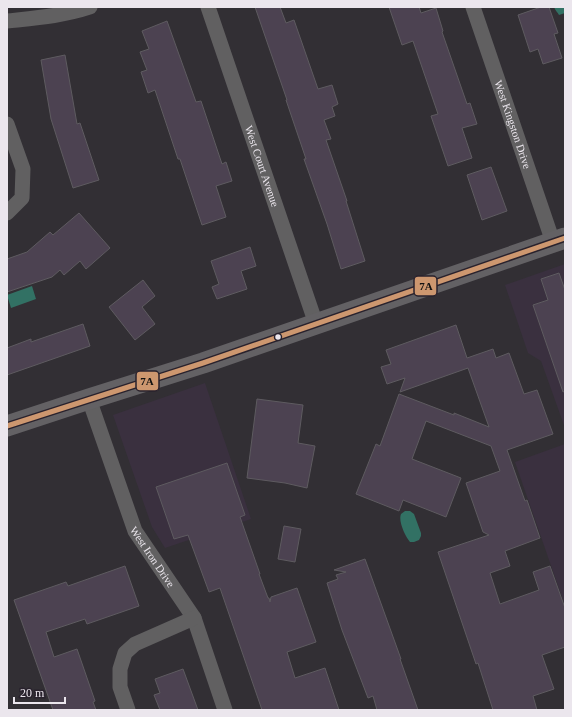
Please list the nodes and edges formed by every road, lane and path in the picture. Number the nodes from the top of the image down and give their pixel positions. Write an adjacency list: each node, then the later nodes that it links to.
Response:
1 (90, 7): 4 (street)
2 (208, 7): 8 (street, West Court Avenue)
3 (473, 7): 7 (street, West Kingston Drive)
4 (7, 21)
5 (7, 124): 6 (street)
6 (7, 213)
7 (559, 240): 8 (main road)
8 (316, 324): 9 (main road)
9 (88, 399): 10 (main road); 11 (street, West Iron Drive)
10 (7, 426)
11 (194, 618): 12 (street); 13 (street, West Iron Drive)
12 (128, 710)
13 (225, 710)

